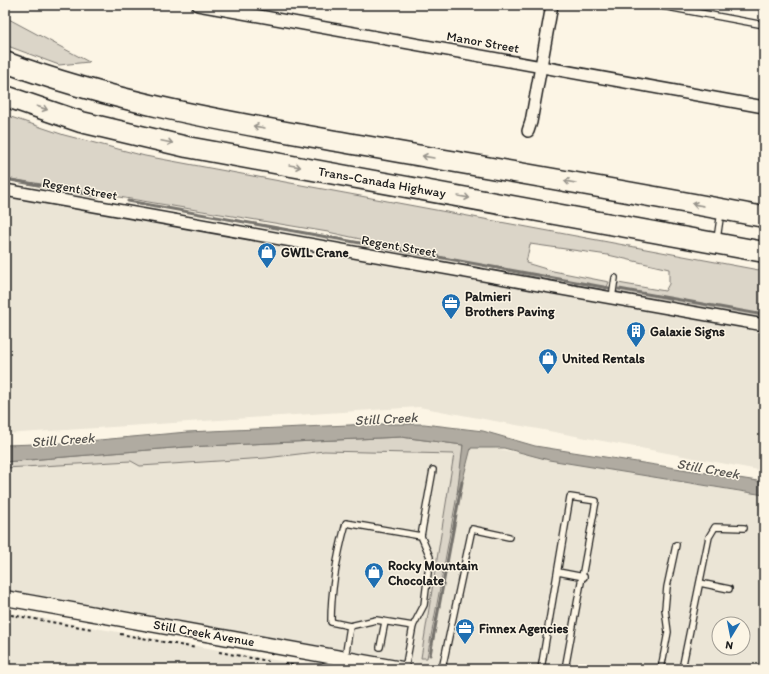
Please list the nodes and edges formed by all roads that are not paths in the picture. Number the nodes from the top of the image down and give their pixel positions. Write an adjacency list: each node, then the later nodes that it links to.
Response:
1 (198, 5): 6 (street, Manor Street)
2 (552, 5): 6 (street)
3 (657, 5): 4 (lane)
4 (764, 25)
5 (5, 62): 11 (highway, one-way to 5)
6 (541, 67): 8 (street, Manor Street); 9 (street)
7 (5, 96): 13 (highway, Trans-Canada Highway, one-way to 13)
8 (764, 107)
9 (528, 131)
10 (5, 190): 16 (street, Regent Street)
11 (722, 209): 12 (highway); 13 (lane)
12 (764, 217)
13 (716, 243): 14 (highway, Trans-Canada Highway)
14 (764, 252)
15 (615, 278): 16 (lane)
16 (612, 298): 17 (street, Regent Street)
17 (764, 325)
18 (433, 470): 20 (lane)
19 (744, 528): 25 (lane)
20 (421, 536): 29 (lane); 30 (lane)
21 (509, 537): 34 (lane)
22 (676, 545): 37 (lane)
23 (558, 572): 24 (lane); 24 (lane); 35 (lane)
24 (584, 577): 36 (lane)
25 (700, 583): 26 (lane); 38 (lane)
26 (729, 589)
27 (5, 598): 32 (street, Still Creek Avenue)
28 (385, 622): 29 (lane); 30 (lane); 31 (lane)
29 (350, 626): 32 (lane)
30 (413, 626): 33 (lane)
31 (380, 648)
32 (345, 659): 33 (street, Still Creek Avenue)
33 (404, 669)
34 (442, 669)
35 (541, 669)
36 (565, 669)
37 (661, 669)
38 (682, 669)

